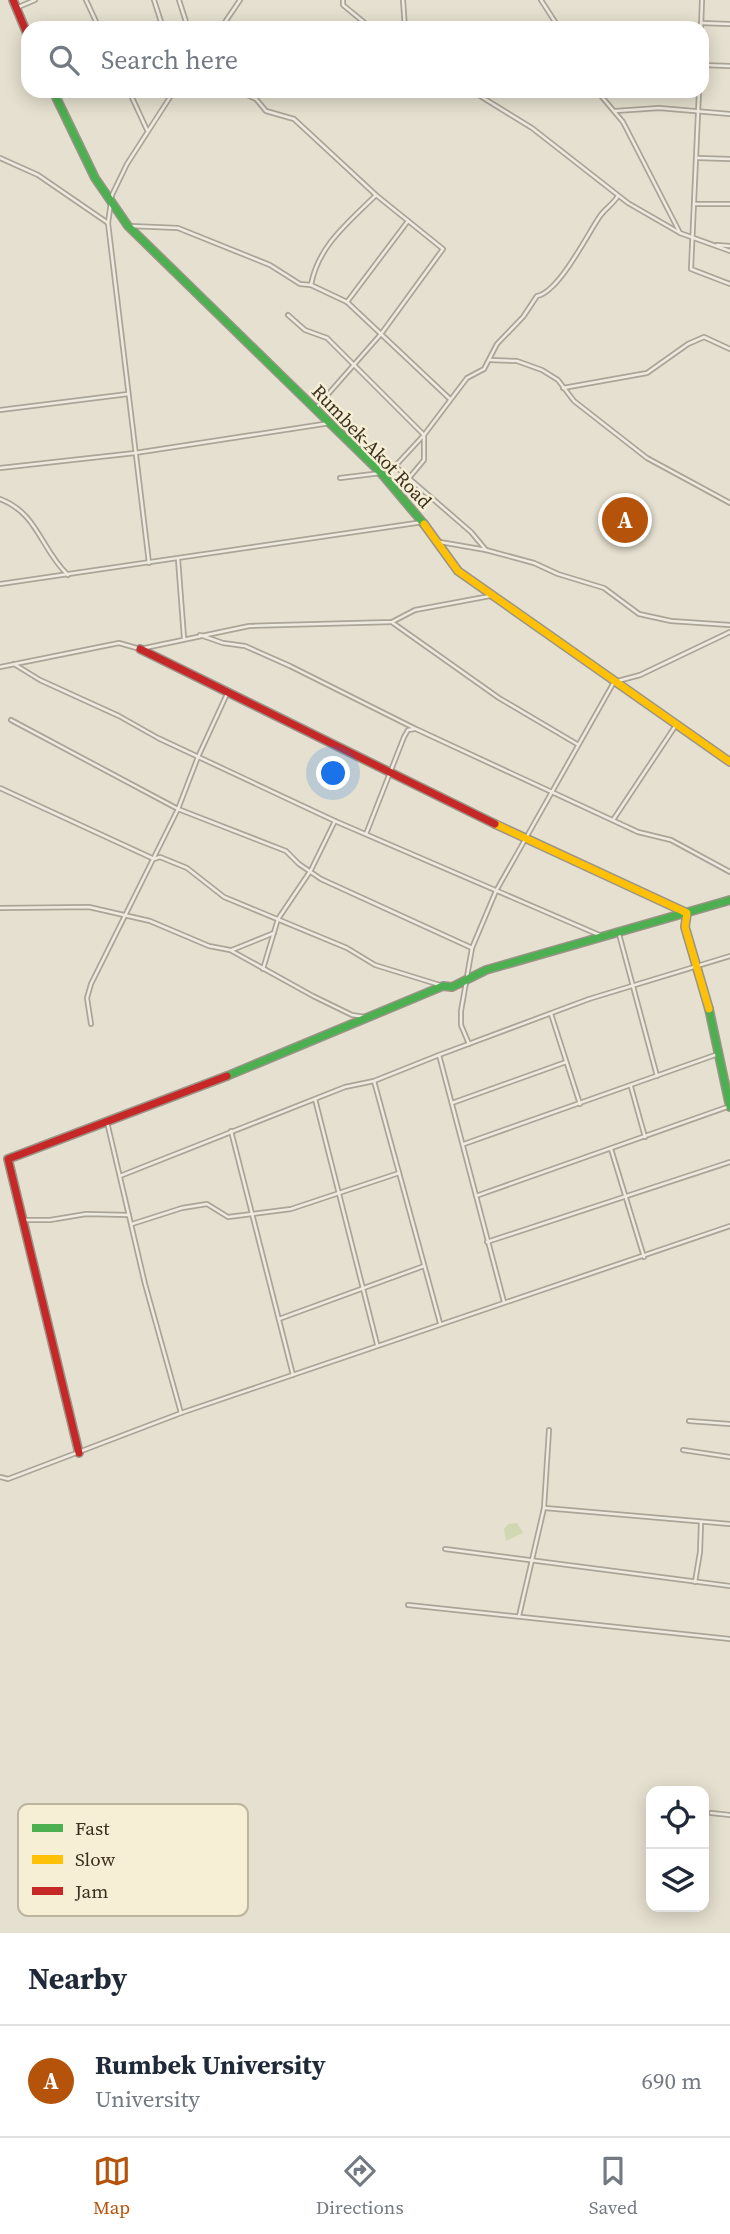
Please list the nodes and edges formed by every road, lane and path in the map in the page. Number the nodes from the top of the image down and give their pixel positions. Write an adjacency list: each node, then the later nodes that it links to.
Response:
1 (35, 0): 10 (street)
2 (86, 0): 12 (street)
3 (154, 0): 13 (street)
4 (179, 0): 14 (street)
5 (240, 0): 15 (street)
6 (343, 0): 16 (street)
7 (403, 0): 17 (street)
8 (541, 0): 18 (street)
9 (702, 0): 19 (street)
10 (15, 4): 11 (street)
11 (22, 21)
12 (96, 21)
13 (161, 21)
14 (186, 21)
15 (226, 21)
16 (362, 21)
17 (404, 21)
18 (554, 21)
19 (701, 21)
20 (709, 23): 21 (street)
21 (730, 24)
22 (709, 65): 23 (street)
23 (730, 66)
24 (56, 98): 42 (street, Rumbek-Akot Road)
25 (132, 98): 34 (street)
26 (169, 98): 34 (street)
27 (254, 98): 38 (street)
28 (483, 98): 39 (street)
29 (603, 98): 31 (street)
30 (699, 98): 32 (street)
31 (614, 111): 32 (street); 46 (street)
32 (699, 113): 33 (street); 36 (street)
33 (730, 114)
34 (147, 130): 42 (street)
35 (0, 158): 44 (street)
36 (697, 158): 37 (street); 40 (street)
37 (730, 159)
38 (376, 195): 43 (street); 50 (street)
39 (618, 196): 46 (street); 55 (street)
40 (695, 204): 41 (street); 47 (street)
41 (730, 204)
42 (111, 205): 44 (street); 45 (street, Rumbek-Akot Road)
43 (408, 221): 51 (street); 53 (street)
44 (108, 223): 58 (street)
45 (128, 226): 50 (street); 60 (street, Rumbek-Akot Road)
46 (680, 233): 47 (street)
47 (692, 238): 48 (street); 49 (street)
48 (730, 248)
49 (730, 284)
50 (311, 285): 51 (street)
51 (347, 302): 53 (street)
52 (288, 315): 56 (street)
53 (381, 334): 56 (street); 59 (street)
54 (730, 349): 57 (street)
55 (490, 360): 57 (street); 59 (street)
56 (354, 367): 60 (street); 63 (street)
57 (564, 388): 71 (street)
58 (128, 394): 61 (street); 64 (street)
59 (450, 399): 63 (street)
60 (315, 409): 62 (street, Rumbek-Akot Road)
61 (0, 410)
62 (330, 423): 64 (street); 67 (street, Rumbek-Akot Road)
63 (424, 436): 65 (street); 69 (street)
64 (135, 453): 66 (street); 76 (street)
65 (395, 466): 67 (street); 69 (street)
66 (0, 468)
67 (383, 475): 68 (street); 72 (street, Rumbek-Akot Road)
68 (340, 478)
69 (409, 478): 74 (street)
70 (0, 499): 77 (street)
71 (730, 503)
72 (423, 522): 73 (street, Rumbek-Akot Road); 75 (street)
73 (437, 542): 74 (street); 79 (street, Rumbek-Akot Road)
74 (486, 550): 81 (street)
75 (178, 559): 76 (street); 84 (street)
76 (149, 563): 77 (street)
77 (68, 575): 78 (street)
78 (0, 584)
79 (491, 596): 80 (street); 88 (street, Rumbek-Akot Road)
80 (393, 622): 83 (street); 93 (street)
81 (730, 625)
82 (730, 632): 88 (street)
83 (200, 635): 84 (street); 92 (street)
84 (184, 638): 85 (street)
85 (140, 649): 86 (street); 89 (street)
86 (15, 664): 87 (street); 94 (street)
87 (0, 667)
88 (614, 682): 91 (street, Rumbek-Akot Road); 93 (street)
89 (227, 694): 94 (street); 96 (street)
90 (11, 720): 99 (street)
91 (676, 725): 95 (street, Rumbek-Akot Road); 100 (street)
92 (416, 729): 96 (street); 98 (street)
93 (577, 744): 98 (street)
94 (198, 757): 99 (street); 101 (street)
95 (730, 762)
96 (391, 774): 102 (street); 103 (street)
97 (0, 788): 104 (street)
98 (550, 792): 100 (street); 103 (street)
99 (178, 809): 104 (street); 105 (street)
100 (613, 820): 106 (street)
101 (335, 821): 102 (street); 105 (street)
102 (366, 834): 107 (street)
103 (526, 840): 107 (street); 110 (street)
104 (154, 859): 111 (street); 112 (street)
105 (311, 870): 112 (street); 116 (street)
106 (730, 872)
107 (496, 891): 115 (street); 116 (street)
108 (730, 900): 110 (street)
109 (0, 908): 111 (street)
110 (687, 913): 114 (street); 119 (street)
111 (125, 915): 117 (street); 126 (street)
112 (278, 919): 113 (street); 123 (street)
113 (274, 933): 117 (street); 120 (street)
114 (619, 933): 115 (street); 122 (street)
115 (604, 937): 121 (street)
116 (472, 948): 121 (street)
117 (230, 950): 120 (street)
118 (730, 956): 119 (street)
119 (695, 967): 122 (street); 128 (street)
120 (263, 969): 125 (street)
121 (466, 980): 123 (street); 127 (street)
122 (632, 985): 124 (street); 131 (street)
123 (443, 986): 125 (street)
124 (551, 1013): 127 (street); 130 (street)
125 (371, 1018): 138 (street)
126 (90, 1024)
127 (470, 1044): 129 (street)
128 (718, 1054): 131 (street); 137 (street)
129 (439, 1055): 132 (street); 135 (street)
130 (566, 1062): 135 (street); 136 (street)
131 (657, 1076): 133 (street)
132 (374, 1081): 134 (street); 144 (street)
133 (631, 1087): 136 (street); 140 (street)
134 (315, 1099): 139 (street); 146 (street)
135 (452, 1103): 141 (street)
136 (580, 1104): 141 (street)
137 (730, 1107): 140 (street)
138 (107, 1122): 145 (street); 151 (street)
139 (231, 1131): 145 (street); 150 (street)
140 (645, 1137): 142 (street)
141 (463, 1144): 147 (street)
142 (611, 1149): 147 (street); 148 (street)
143 (730, 1162): 148 (street)
144 (399, 1173): 146 (street); 156 (street)
145 (120, 1176): 149 (street)
146 (339, 1192): 150 (street); 157 (street)
147 (476, 1196): 154 (street)
148 (626, 1198): 154 (street); 155 (street)
149 (129, 1215): 151 (street); 152 (street)
150 (252, 1215): 152 (street); 159 (street)
151 (25, 1220): 168 (street)
152 (131, 1224): 163 (street)
153 (730, 1226): 155 (street)
154 (487, 1242): 158 (street)
155 (644, 1257): 158 (street)
156 (424, 1266): 157 (street); 160 (street)
157 (364, 1289): 159 (street); 161 (street)
158 (504, 1303): 160 (street)
159 (279, 1319): 162 (street)
160 (440, 1323): 161 (street)
161 (378, 1345): 162 (street)
162 (293, 1376): 163 (street)
163 (181, 1413): 168 (street)
164 (690, 1421): 165 (street)
165 (730, 1424)
166 (549, 1430): 171 (street)
167 (683, 1450): 169 (street)
168 (79, 1453): 170 (street)
169 (730, 1457)
170 (0, 1477)
171 (544, 1508): 172 (street); 175 (street)
172 (701, 1522): 173 (street); 176 (street)
173 (730, 1524)
174 (445, 1549): 175 (street)
175 (532, 1561): 176 (street); 179 (street)
176 (695, 1582): 177 (street)
177 (730, 1586)
178 (408, 1605): 179 (street)
179 (518, 1617): 180 (street)
180 (730, 1639)
181 (711, 1813): 182 (street)
182 (730, 1815)

